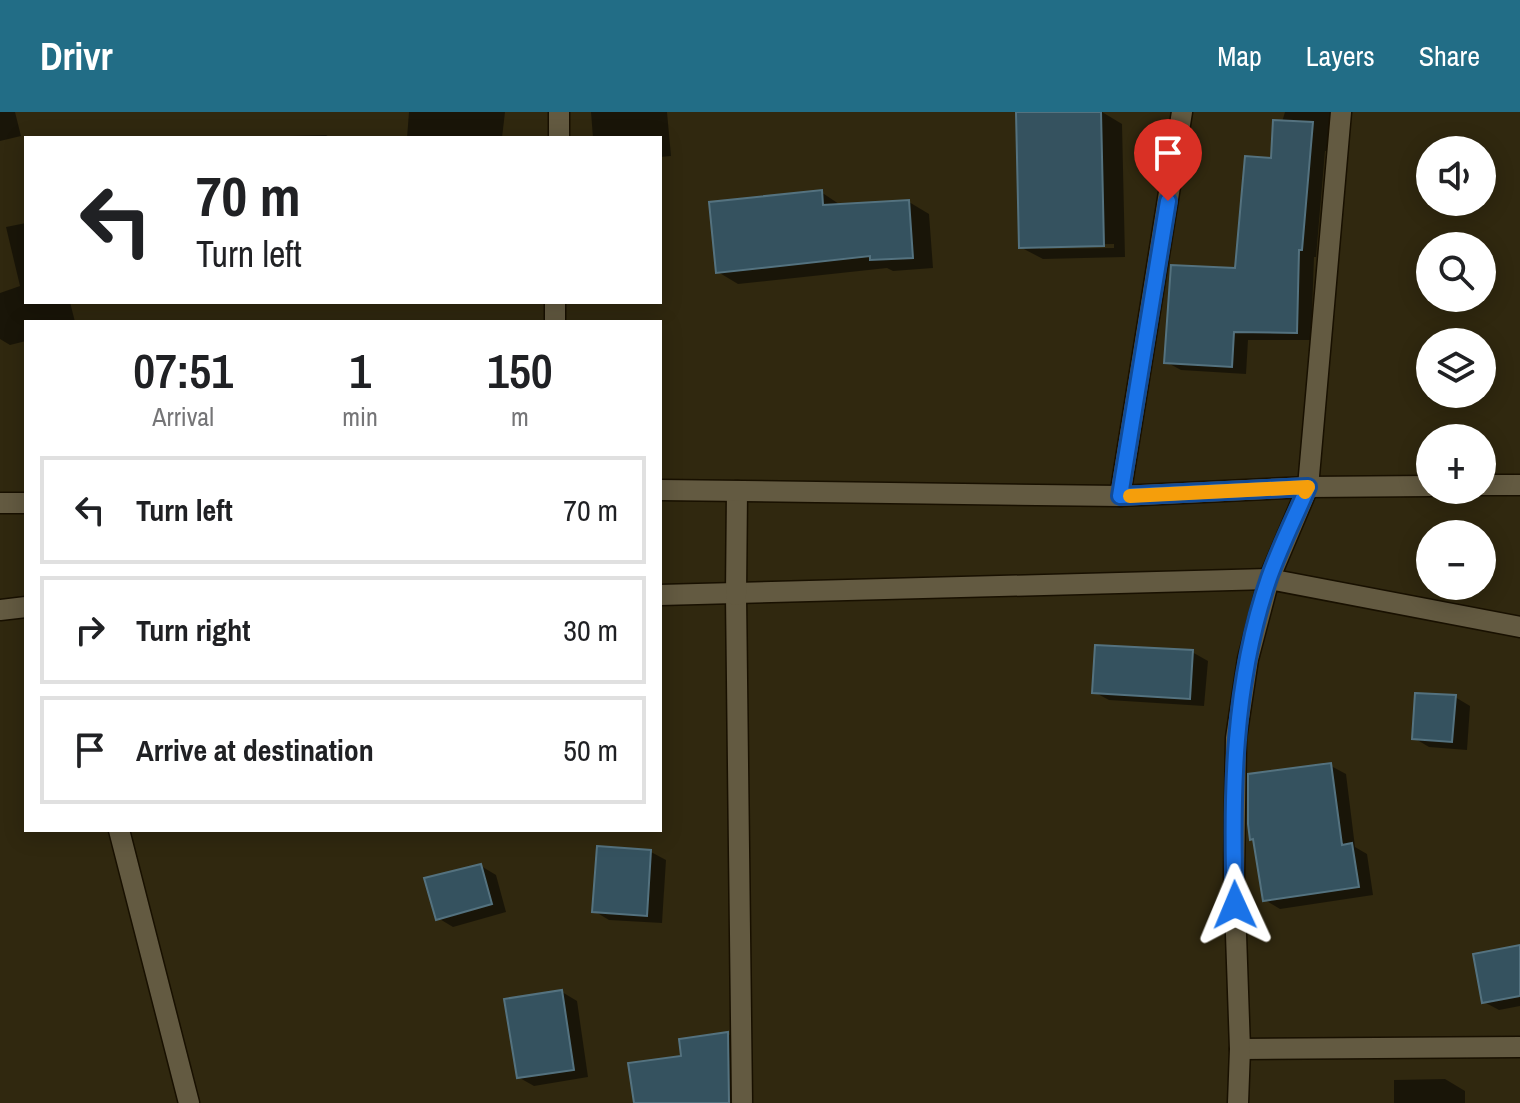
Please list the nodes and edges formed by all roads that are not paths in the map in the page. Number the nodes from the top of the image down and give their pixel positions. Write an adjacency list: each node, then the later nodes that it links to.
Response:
1 (559, 112): 4 (street)
2 (1182, 112): 11 (street)
3 (1341, 112): 8 (street)
4 (559, 136)
5 (1496, 485): 6 (street)
6 (1520, 485)
7 (1416, 486): 8 (street)
8 (1308, 487): 11 (street); 14 (street)
9 (662, 490): 10 (street)
10 (737, 491): 11 (street); 16 (street)
11 (1120, 496)
12 (0, 503): 13 (street)
13 (24, 503)
14 (1269, 579): 16 (street); 19 (street); 22 (street)
15 (662, 595): 16 (street)
16 (736, 595): 24 (street)
17 (24, 607): 18 (street)
18 (0, 610)
19 (1520, 627)
20 (120, 832): 23 (street)
21 (1520, 1047): 22 (street)
22 (1240, 1049): 25 (street)
23 (189, 1103)
24 (742, 1103)
25 (1238, 1103)

